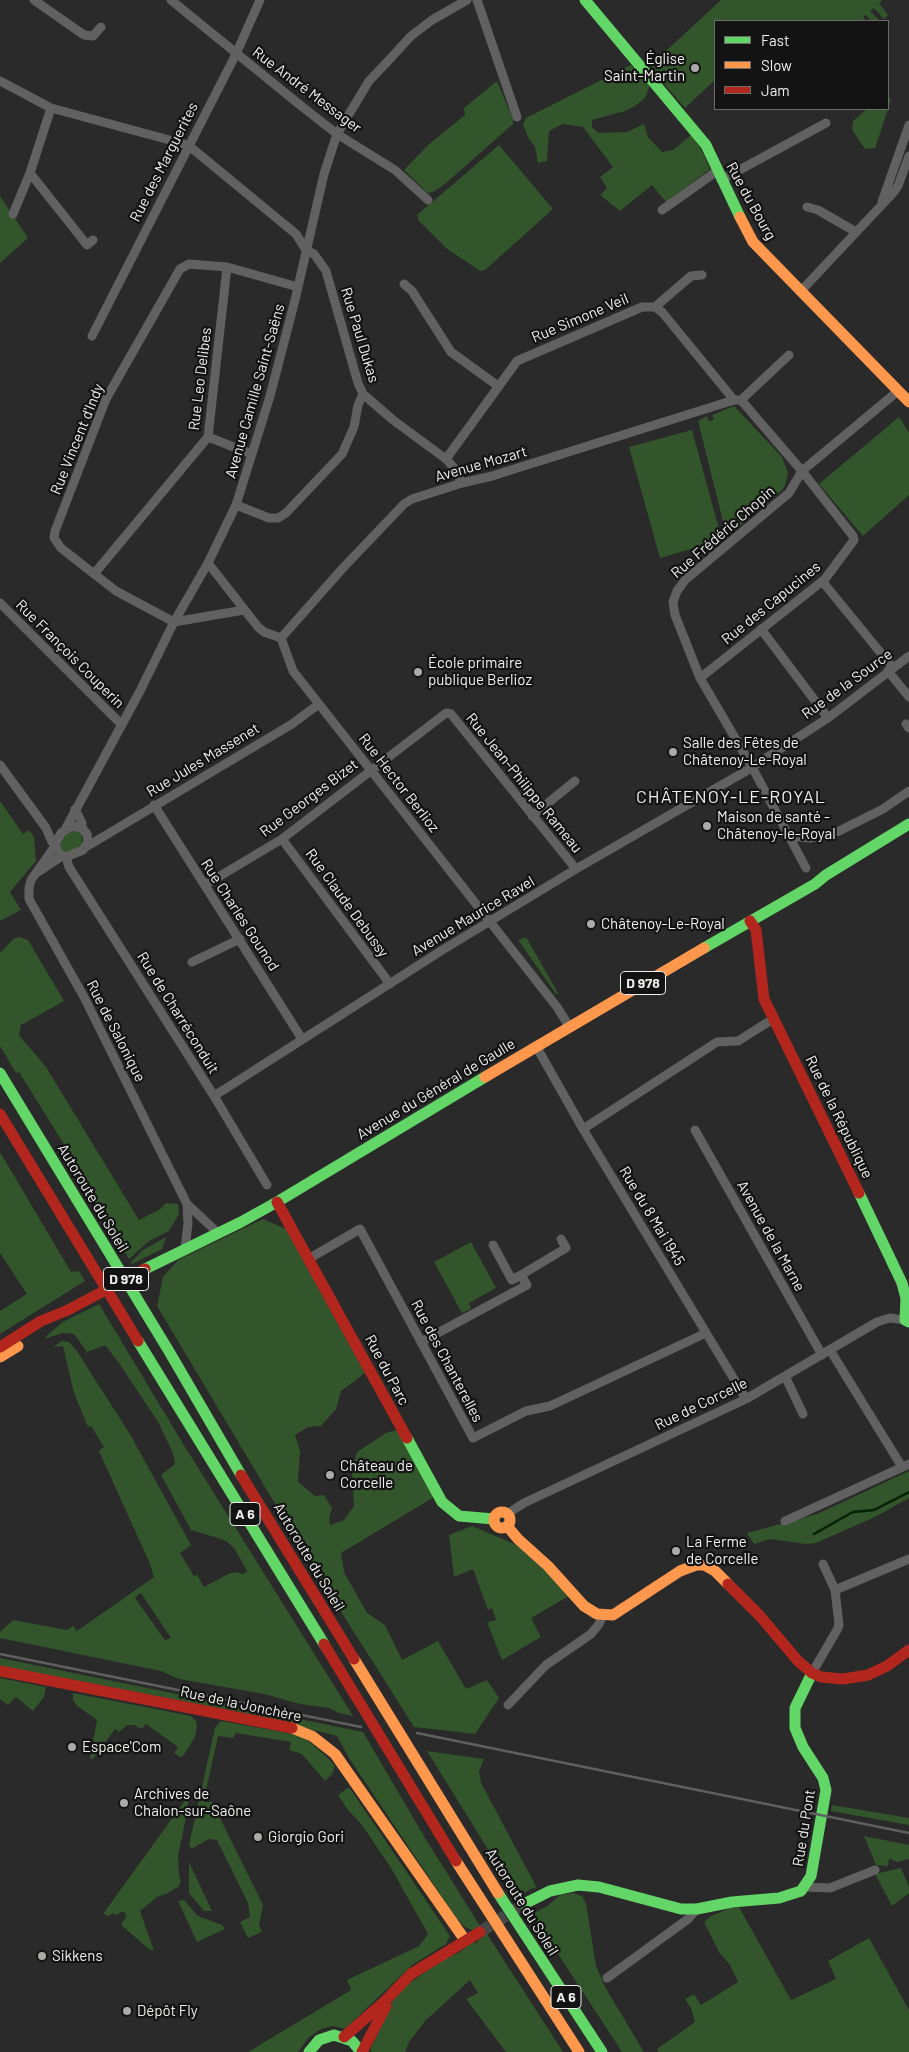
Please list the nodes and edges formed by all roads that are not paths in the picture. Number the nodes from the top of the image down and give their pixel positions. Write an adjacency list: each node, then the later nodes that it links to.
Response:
1 (36, 0): 7 (street)
2 (171, 0): 8 (street, Rue André Messager)
3 (260, 0): 8 (street, Rue des Marguerites)
4 (467, 0): 14 (street, Avenue Camille Saint-Saëns)
5 (478, 0): 11 (street)
6 (585, 0): 18 (main road, Rue du Bourg)
7 (101, 27)
8 (236, 54): 14 (street, Rue André Messager); 15 (street, Rue des Marguerites)
9 (0, 81): 10 (street)
10 (51, 108): 15 (street); 17 (street)
11 (517, 117)
12 (826, 123): 18 (street)
13 (909, 124): 20 (street)
14 (337, 134): 19 (street, Rue André Messager); 25 (street, Avenue Camille Saint-Saëns)
15 (188, 145): 26 (street, Rue Paul Dukas); 35 (street, Rue des Marguerites)
16 (909, 156): 20 (street)
17 (30, 173): 23 (street); 27 (street)
18 (719, 175): 22 (street); 33 (main road, Rue du Bourg)
19 (428, 200)
20 (881, 205): 24 (street)
21 (807, 207): 24 (street)
22 (662, 210)
23 (13, 214)
24 (856, 232): 33 (street)
25 (310, 233): 26 (street); 28 (street, Avenue Camille Saint-Saëns)
26 (296, 234): 28 (street, Rue Paul Dukas)
27 (93, 240)
28 (306, 250): 32 (street, Avenue Camille Saint-Saëns); 39 (street, Rue Paul Dukas)
29 (227, 267): 32 (street, Rue Vincent d'Indy); 42 (street, Rue Leo Delibes); 49 (street, Rue Vincent d'Indy)
30 (702, 275): 34 (street)
31 (404, 284): 37 (street)
32 (298, 288): 43 (street, Avenue Camille Saint-Saëns)
33 (800, 292): 38 (main road, Rue du Bourg)
34 (655, 307): 37 (street, Rue Simone Veil); 40 (street)
35 (92, 336)
36 (789, 355): 40 (street)
37 (498, 386): 44 (street, Rue Simone Veil)
38 (898, 391): 41 (main road, Rue du Bourg); 45 (street, Rue Frédéric Chopin)
39 (364, 394): 44 (street, Rue Paul Dukas); 47 (street)
40 (737, 400): 45 (street); 46 (street, Avenue Mozart)
41 (909, 402)
42 (208, 437): 43 (street); 49 (street, Rue Leo Delibes)
43 (252, 454): 47 (street, Avenue Camille Saint-Saëns)
44 (446, 459): 46 (street, Rue Paul Dukas)
45 (802, 472): 50 (street, Rue des Capucines); 58 (street, Rue Frédéric Chopin)
46 (462, 482): 55 (street, Avenue Mozart)
47 (236, 505): 48 (street, Avenue Camille Saint-Saëns)
48 (208, 563): 52 (street); 53 (street, Avenue Camille Saint-Saëns)
49 (94, 574): 53 (street, Rue Vincent d'Indy)
50 (822, 581): 54 (street, Rue des Capucines); 57 (street)
51 (0, 603): 63 (street, Rue François Couperin)
52 (244, 610): 53 (street); 55 (street)
53 (174, 622): 63 (street, Avenue Camille Saint-Saëns)
54 (761, 629): 58 (street, Rue des Capucines); 62 (street)
55 (281, 638): 60 (street, Rue Hector Berlioz)
56 (909, 656): 57 (street, Rue de la Source)
57 (890, 669): 59 (street); 62 (street, Rue de la Source)
58 (700, 678): 65 (street, Rue Frédéric Chopin)
59 (909, 697)
60 (319, 704): 66 (street, Rue Hector Berlioz); 69 (street, Rue Jules Massenet)
61 (451, 714): 66 (street, Rue Georges Bizet); 71 (street, Rue Jean-Philippe Rameau)
62 (828, 718): 65 (street, Rue de la Source)
63 (121, 724): 70 (street, Avenue Camille Saint-Saëns)
64 (0, 765): 73 (street)
65 (752, 767): 77 (street, Rue Frédéric Chopin); 84 (street, Avenue Maurice Ravel)
66 (372, 769): 79 (street, Rue Georges Bizet); 89 (street, Rue Hector Berlioz)
67 (575, 781): 71 (street)
68 (909, 791): 77 (street)
69 (154, 805): 78 (street, Rue Jules Massenet); 87 (street, Rue Charles Gounod)
70 (75, 809): 74 (street, Avenue Camille Saint-Saëns); 75 (street)
71 (532, 816): 84 (street, Rue Jean-Philippe Rameau)
72 (909, 824): 86 (main road, Avenue du Général de Gaulle / D 978)
73 (46, 828): 74 (street); 80 (street)
74 (63, 831): 75 (street); 80 (street)
75 (85, 831): 78 (street); 81 (street)
76 (909, 834): 86 (main road, Avenue du Général de Gaulle / D 978)
77 (788, 836): 83 (street, Rue Frédéric Chopin)
78 (101, 837): 81 (street, Rue Jules Massenet)
79 (282, 839): 87 (street, Rue Georges Bizet); 92 (street, Rue Claude Debussy)
80 (55, 845): 82 (street); 85 (street, Rue de Salonique)
81 (86, 847): 82 (street)
82 (64, 856): 85 (street); 98 (street, Rue de Charréconduit)
83 (806, 868)
84 (576, 869): 89 (street, Avenue Maurice Ravel)
85 (38, 872): 104 (street, Rue de Salonique)
86 (815, 884): 88 (main road, Avenue du Général de Gaulle / D 978)
87 (205, 885): 90 (street, Rue Charles Gounod)
88 (750, 921): 93 (main road, Rue de la République); 94 (main road, Avenue du Général de Gaulle / D 978)
89 (491, 922): 92 (street, Avenue Maurice Ravel); 94 (street, Rue Hector Berlioz)
90 (240, 939): 91 (street); 95 (street, Rue Charles Gounod)
91 (192, 962)
92 (390, 984): 95 (street, Avenue Maurice Ravel)
93 (773, 1019): 100 (street); 114 (main road, Rue de la République)
94 (569, 1026): 96 (main road, Avenue du Général de Gaulle / D 978)
95 (302, 1039): 98 (street, Avenue Maurice Ravel)
96 (536, 1046): 100 (street, Rue du 8 Mai 1945); 103 (main road, Avenue du Général de Gaulle / D 978)
97 (0, 1073): 148 (main road, Autoroute du Soleil / A 6)
98 (214, 1096): 102 (street, Rue de Charréconduit)
99 (0, 1114): 147 (main road, A 6)
100 (583, 1129): 115 (street, Rue du 8 Mai 1945)
101 (695, 1130): 118 (street, Avenue de la Marne)
102 (267, 1185)
103 (277, 1202): 107 (main road, Avenue du Général de Gaulle / D 978); 111 (main road, Rue du Parc)
104 (187, 1204): 105 (street, Rue de Salonique); 106 (street, Rue de Salonique)
105 (202, 1218): 106 (street); 107 (street, Rue de Salonique)
106 (188, 1224): 110 (street, Rue de Salonique)
107 (218, 1233): 110 (main road, Avenue du Général de Gaulle / D 978)
108 (561, 1239): 112 (street)
109 (493, 1245): 112 (street)
110 (185, 1248): 113 (main road, Avenue du Général de Gaulle / D 978)
111 (310, 1258): 116 (street, Rue des Chanterelles); 125 (main road, Rue du Parc)
112 (521, 1274): 116 (street)
113 (68, 1310): 117 (main road, D 978); 119 (main road, D 978)
114 (907, 1320): 118 (street, Rue de Corcelle)
115 (706, 1333): 116 (street, Rue des Chanterelles); 121 (street, Rue du 8 Mai 1945)
116 (421, 1342)
117 (0, 1347)
118 (826, 1352): 120 (street, Rue de Corcelle); 123 (street, Avenue de la Marne)
119 (0, 1358)
120 (785, 1376): 121 (street, Rue de Corcelle); 122 (street)
121 (746, 1399): 124 (street, Rue de Corcelle)
122 (803, 1414)
123 (905, 1466): 126 (street)
124 (507, 1514): 125 (main road); 127 (main road)
125 (494, 1519): 127 (main road)
126 (785, 1521)
127 (507, 1526): 131 (main road)
128 (909, 1559): 130 (street)
129 (823, 1564): 130 (street)
130 (836, 1590): 134 (street)
131 (603, 1615): 134 (main road); 135 (street)
132 (909, 1650): 134 (main road)
133 (0, 1671): 141 (main road, Rue de la Jonchère)
134 (812, 1673): 137 (main road, Rue du Pont)
135 (508, 1705)
136 (875, 1870): 137 (street)
137 (805, 1887): 139 (main road, Rue du Pont)
138 (524, 1904): 139 (main road, Rue du Pont)
139 (697, 1909): 143 (street)
140 (480, 1932): 141 (main road)
141 (465, 1940): 142 (main road)
142 (411, 1974): 144 (main road); 146 (main road)
143 (607, 1978)
144 (344, 2037): 145 (main road); 146 (main road)
145 (309, 2051)
146 (361, 2052)
147 (578, 2052)
148 (602, 2052)

